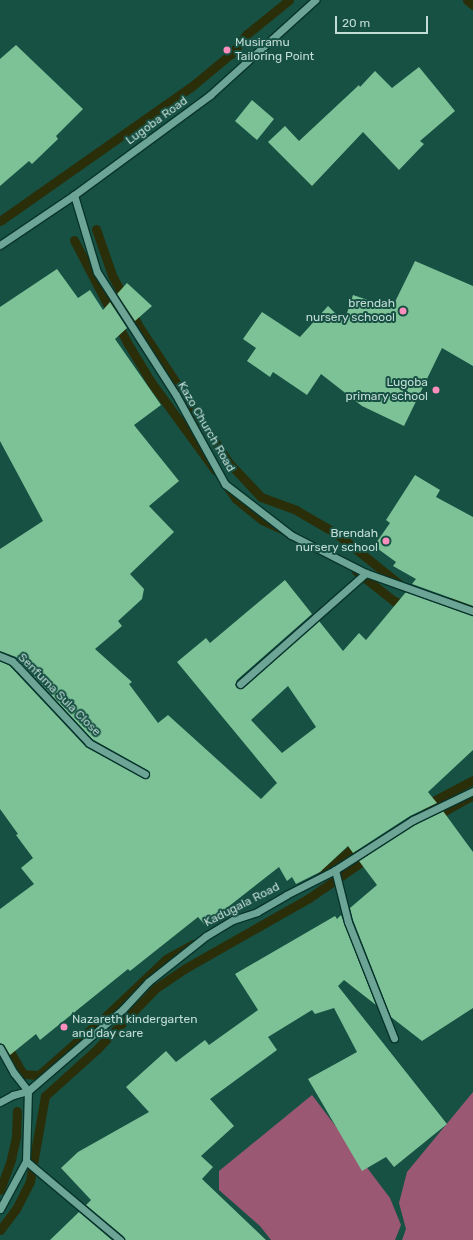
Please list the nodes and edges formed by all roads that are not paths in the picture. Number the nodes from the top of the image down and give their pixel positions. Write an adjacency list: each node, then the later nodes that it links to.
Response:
1 (315, 0): 2 (street, Lugoba Road)
2 (74, 195): 3 (street, Lugoba Road); 4 (street, Kazo Church Road)
3 (0, 245)
4 (366, 573): 5 (street, Kazo Church Road); 7 (street)
5 (473, 611)
6 (0, 656): 8 (street, Senfuma Sula Close)
7 (240, 684)
8 (145, 774)
9 (473, 791): 10 (street, Kadugala Road)
10 (335, 870): 11 (street); 13 (street, Kadugala Road)
11 (394, 1038)
12 (0, 1048): 13 (street)
13 (28, 1091): 14 (street); 15 (street)
14 (0, 1102)
15 (26, 1162): 16 (street); 17 (street)
16 (0, 1209)
17 (120, 1240)

